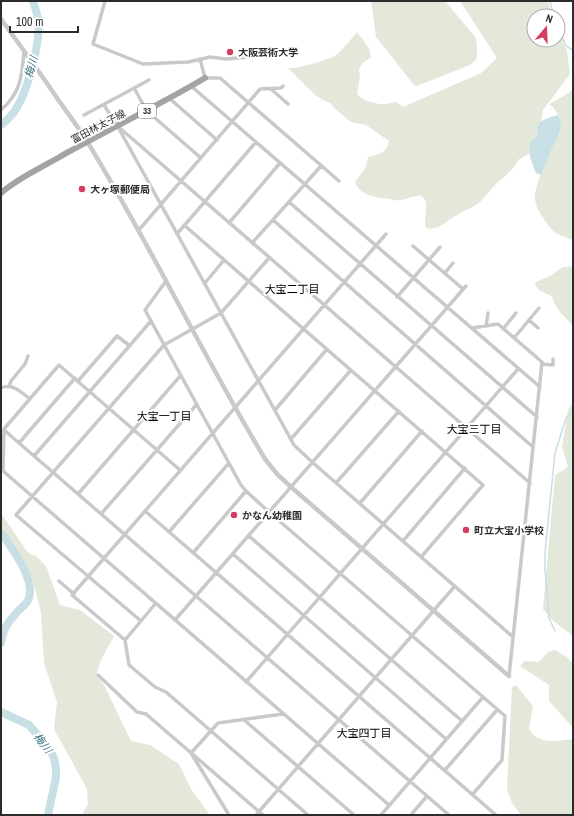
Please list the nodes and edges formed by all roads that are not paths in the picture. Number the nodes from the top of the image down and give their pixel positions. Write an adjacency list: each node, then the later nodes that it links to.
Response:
1 (105, 1): 5 (street)
2 (1, 19): 3 (street)
3 (24, 51): 16 (street); 22 (street)
4 (248, 57): 5 (street)
5 (200, 59): 6 (street)
6 (205, 78): 8 (main road, 富田林太子線 / 33); 13 (street)
7 (149, 80): 10 (street)
8 (191, 86): 12 (main road, 富田林太子線 / 33); 19 (street)
9 (283, 86): 11 (street)
10 (134, 88): 15 (street); 17 (street)
11 (271, 89): 13 (street); 14 (street)
12 (169, 98): 17 (main road, 富田林太子線 / 33); 21 (street)
13 (248, 103): 19 (street); 26 (street)
14 (288, 104)
15 (104, 105): 18 (street); 20 (street)
16 (1, 110)
17 (147, 111): 20 (main road, 富田林太子線 / 33); 24 (street)
18 (84, 116)
19 (233, 122): 21 (street); 23 (street)
20 (118, 126): 22 (main road, 富田林太子線 / 33); 28 (street); 33 (street)
21 (217, 140): 24 (street)
22 (87, 142): 30 (main road, 富田林太子線 / 33); 37 (street)
23 (256, 142): 25 (street); 31 (street)
24 (200, 158): 28 (street)
25 (280, 163): 29 (street); 35 (street)
26 (321, 166): 27 (street); 29 (street)
27 (339, 181)
28 (181, 182): 31 (street); 33 (street)
29 (305, 184): 32 (street); 41 (street)
30 (1, 193)
31 (204, 202): 35 (street); 36 (street)
32 (289, 202): 34 (street); 48 (street)
33 (161, 204): 37 (street); 38 (street)
34 (273, 220): 40 (street); 54 (street)
35 (229, 223): 40 (street)
36 (184, 225): 38 (street); 45 (street)
37 (138, 231): 52 (street)
38 (177, 234): 53 (street)
39 (386, 234): 41 (street)
40 (252, 243): 44 (street)
41 (376, 246): 48 (street); 50 (street)
42 (413, 246): 46 (street)
43 (440, 247): 46 (street)
44 (269, 258): 51 (street); 56 (street)
45 (224, 260): 51 (street); 53 (street)
46 (429, 260): 49 (street); 50 (street)
47 (453, 263): 49 (street)
48 (360, 264): 54 (street); 55 (street)
49 (445, 273): 57 (street)
50 (413, 278): 55 (street); 57 (street)
51 (248, 280): 59 (street); 69 (street)
52 (166, 282): 63 (street); 66 (street)
53 (205, 283): 59 (street)
54 (344, 283): 56 (street); 72 (street)
55 (397, 296): 64 (street)
56 (324, 306): 69 (street); 79 (street)
57 (448, 308): 64 (street); 67 (street)
58 (539, 308): 62 (street)
59 (221, 313): 66 (street); 84 (street)
60 (488, 313): 65 (street)
61 (516, 313): 70 (street)
62 (529, 320): 68 (street); 71 (street)
63 (151, 321): 73 (street); 74 (street)
64 (432, 326): 72 (street); 86 (street)
65 (486, 326): 67 (street); 70 (street)
66 (192, 328): 73 (street); 94 (street)
67 (472, 328): 80 (street)
68 (538, 328)
69 (304, 329): 75 (street); 84 (street)
70 (503, 329): 71 (street)
71 (514, 338): 78 (street)
72 (415, 344): 79 (street); 93 (street)
73 (164, 345): 82 (street); 95 (street)
74 (130, 346): 83 (street); 90 (street)
75 (327, 349): 81 (street); 96 (street)
76 (28, 356): 85 (street)
77 (553, 359): 78 (street)
78 (542, 364): 87 (street)
79 (395, 367): 89 (street); 100 (street)
80 (518, 369): 86 (street); 87 (street)
81 (351, 370): 89 (street); 104 (street)
82 (181, 375): 92 (street); 99 (street)
83 (76, 380): 90 (street); 91 (street); 105 (street)
84 (259, 380): 94 (street); 96 (street)
85 (9, 386): 88 (street); 91 (street)
86 (502, 387): 93 (street); 98 (street)
87 (540, 387): 98 (street)
88 (1, 388)
89 (375, 390): 97 (street); 110 (street)
90 (91, 392): 95 (street); 109 (street)
91 (30, 399): 101 (street)
92 (197, 404): 103 (street); 107 (street)
93 (486, 405): 100 (street); 106 (street)
94 (236, 407): 103 (street); 117 (street)
95 (109, 408): 99 (street); 114 (street)
96 (275, 410): 104 (street)
97 (399, 411): 102 (street); 115 (street)
98 (537, 417): 106 (street)
99 (134, 429): 107 (street); 119 (street)
100 (466, 429): 108 (street); 116 (street)
101 (4, 430): 105 (street); 120 (street)
102 (422, 432): 108 (street); 121 (street)
103 (213, 433): 111 (street); 113 (street)
104 (291, 439): 110 (street)
105 (19, 443): 109 (street)
106 (534, 447): 116 (street)
107 (157, 450): 113 (street); 124 (street)
108 (446, 452): 112 (street); 125 (street)
109 (34, 456): 114 (street)
110 (312, 462): 115 (street); 117 (street)
111 (229, 463): 118 (street); 126 (street)
112 (465, 468): 129 (street); 133 (street)
113 (180, 470): 122 (street)
114 (53, 472): 119 (street); 120 (street)
115 (336, 482): 121 (street)
116 (530, 483): 150 (street)
117 (291, 487): 123 (street); 130 (street)
118 (246, 491): 123 (street); 131 (street)
119 (78, 494): 124 (street)
120 (32, 496): 134 (street); 137 (street)
121 (360, 503): 125 (street)
122 (145, 511): 126 (street); 127 (street)
123 (269, 512): 128 (street); 136 (street)
124 (101, 514): 127 (street)
125 (384, 524): 129 (street); 130 (street)
126 (169, 532): 131 (street)
127 (125, 534): 134 (street); 141 (street)
128 (249, 536): 132 (street); 142 (street)
129 (403, 540): 133 (street)
130 (362, 549): 136 (street); 144 (street)
131 (193, 552): 135 (street)
132 (233, 554): 135 (street); 145 (street)
133 (422, 556): 139 (street)
134 (104, 558): 137 (street); 143 (street)
135 (217, 573): 141 (street); 148 (street)
136 (340, 573): 142 (street); 149 (street)
137 (88, 577): 140 (street); 147 (street)
138 (59, 581): 140 (street)
139 (455, 586): 144 (street); 150 (street)
140 (74, 594): 151 (street)
141 (196, 596): 146 (street); 152 (street)
142 (320, 597): 145 (street); 153 (street)
143 (156, 603): 146 (street); 147 (street)
144 (433, 611): 149 (street); 155 (street)
145 (304, 615): 148 (street); 156 (street)
146 (175, 620): 157 (street)
147 (141, 621): 151 (street)
148 (288, 634): 152 (street); 158 (street)
149 (412, 635): 153 (street); 159 (street)
150 (513, 636): 155 (street)
151 (125, 640): 165 (street)
152 (267, 658): 157 (street); 163 (street)
153 (391, 659): 156 (street); 164 (street)
154 (98, 675): 168 (street)
155 (509, 676)
156 (375, 678): 158 (street); 166 (street)
157 (246, 682): 161 (street)
158 (359, 696): 163 (street); 169 (street)
159 (483, 697): 160 (street); 164 (street)
160 (497, 710): 171 (street); 174 (street)
161 (283, 714): 162 (street); 167 (street)
162 (243, 719): 165 (street); 170 (street)
163 (339, 720): 167 (street); 172 (street)
164 (462, 721): 166 (street)
165 (211, 731): 168 (street); 173 (street)
166 (446, 739): 169 (street)
167 (318, 744): 170 (street); 176 (street)
168 (191, 753): 177 (street); 178 (street)
169 (430, 758): 171 (street); 172 (street)
170 (298, 766): 173 (street); 181 (street)
171 (445, 770): 174 (street)
172 (410, 781): 175 (street); 176 (street)
173 (278, 789): 177 (street); 180 (street)
174 (473, 794): 185 (street)
175 (427, 796): 183 (street); 184 (street)
176 (389, 805): 182 (street)
177 (257, 813): 179 (street)
178 (229, 815)
179 (263, 815)
180 (308, 815)
181 (354, 815)
182 (381, 815)
183 (411, 815)
184 (448, 815)
185 (496, 815)

